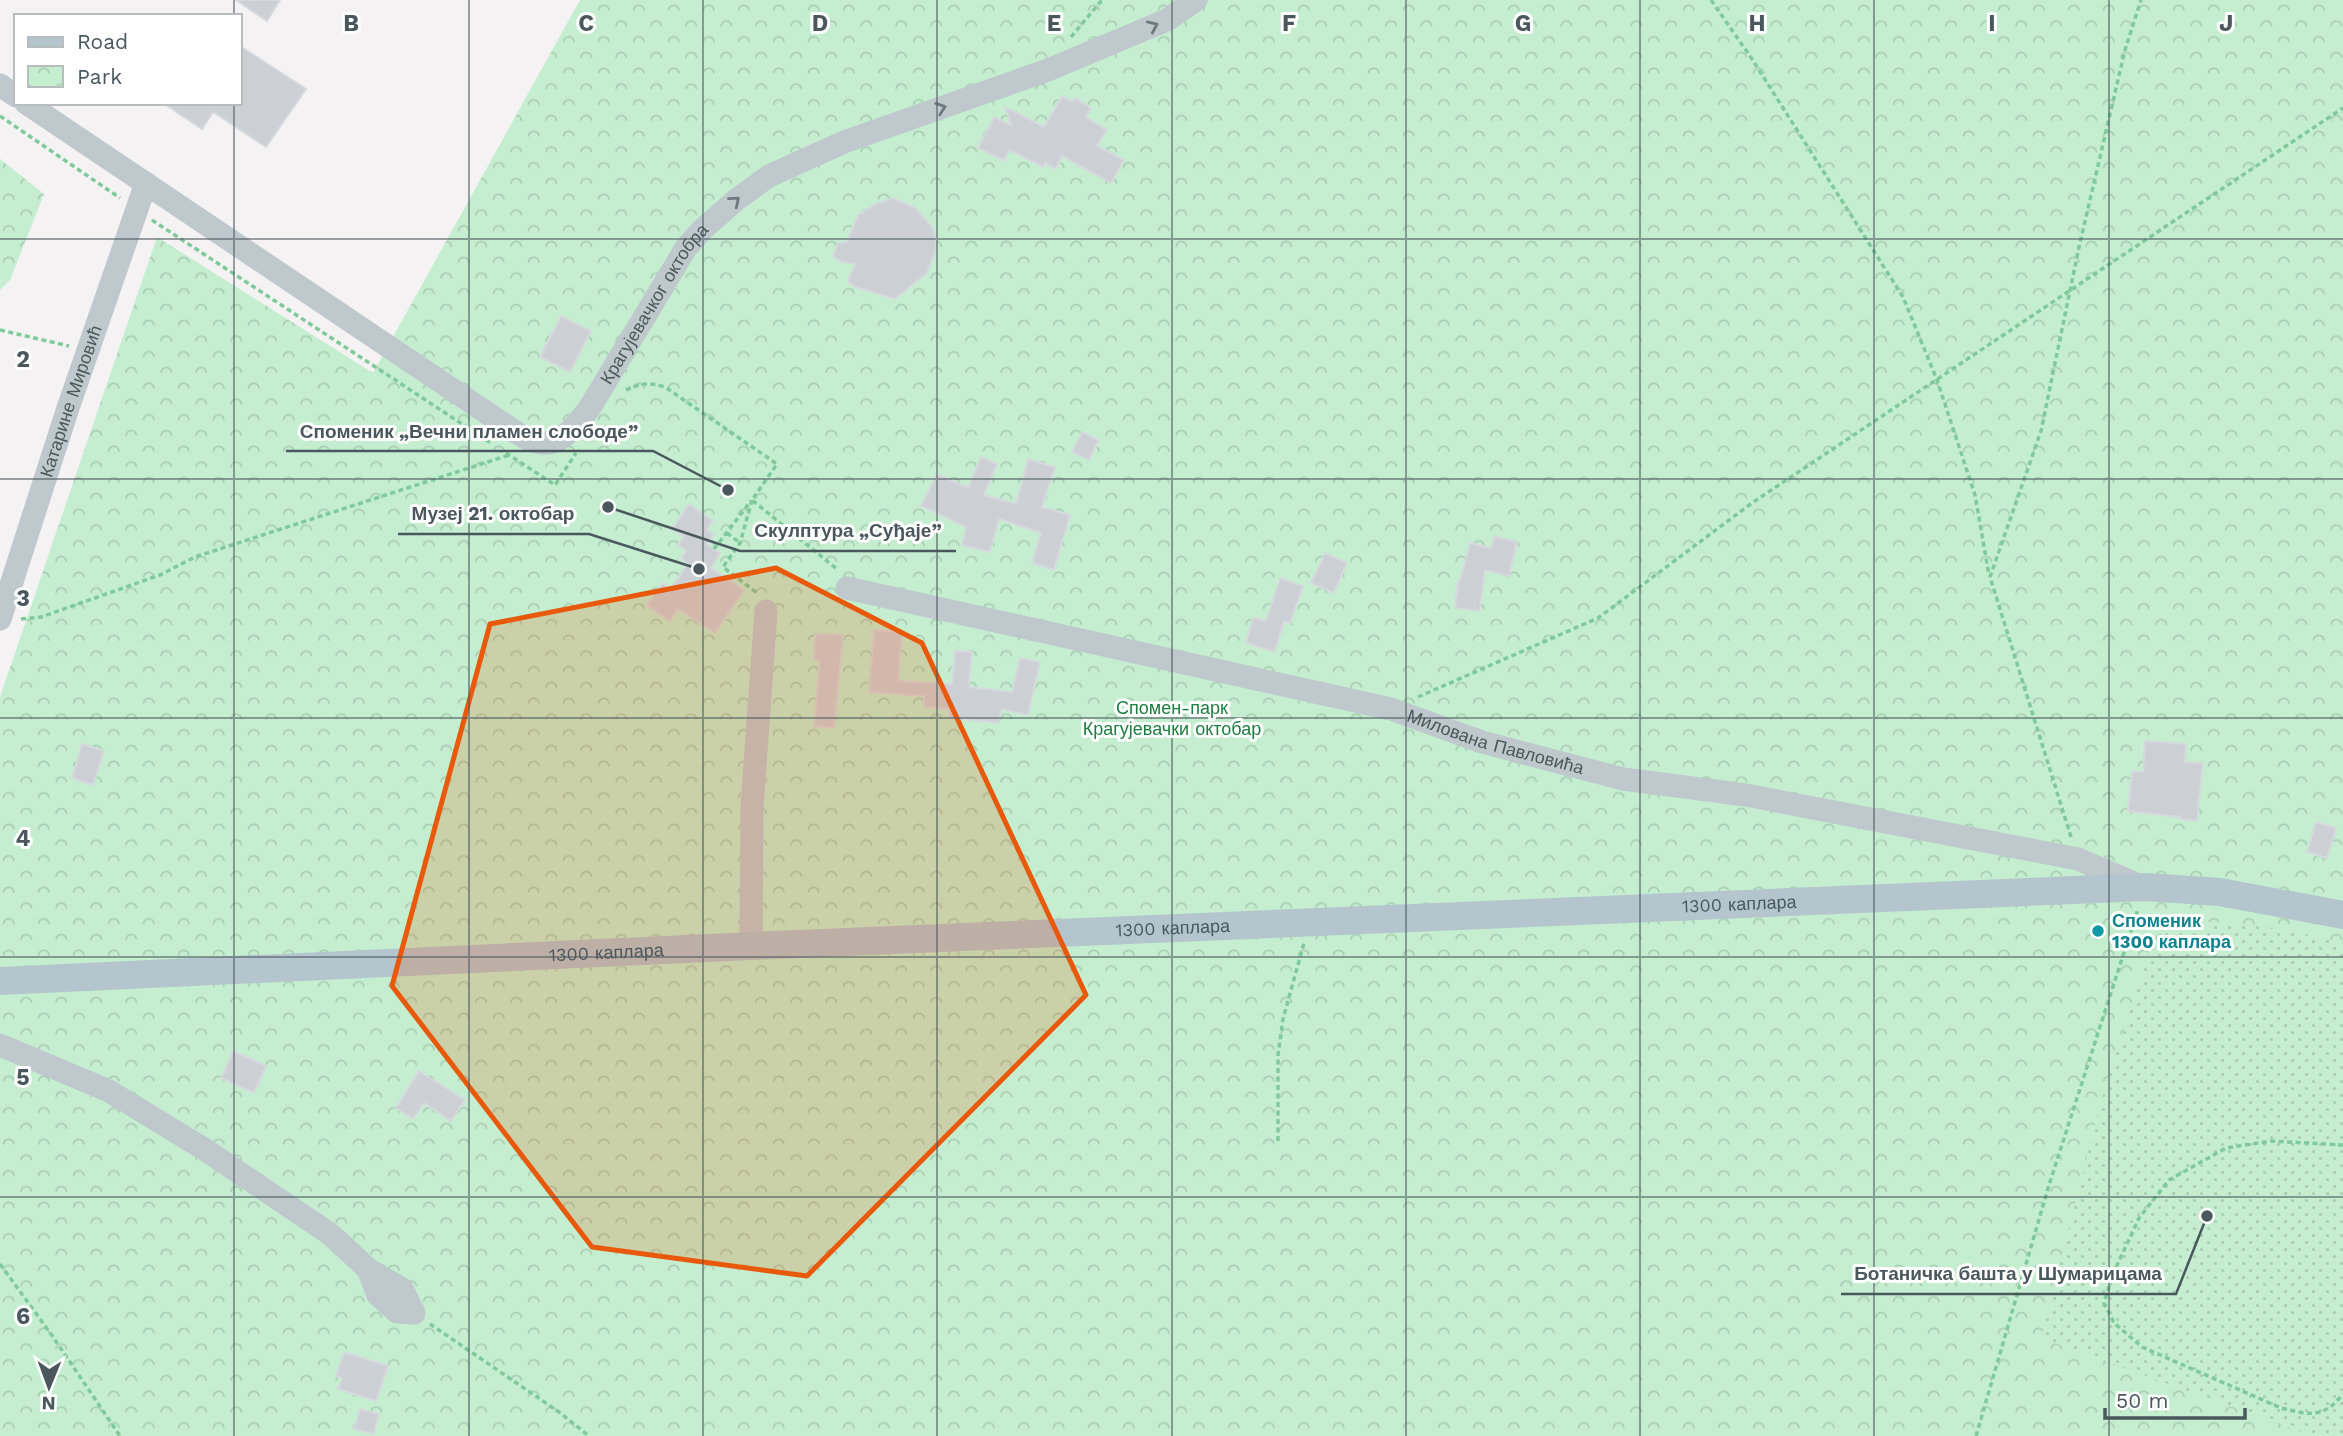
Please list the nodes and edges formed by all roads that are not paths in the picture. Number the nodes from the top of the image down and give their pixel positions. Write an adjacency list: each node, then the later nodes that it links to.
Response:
1 (1196, 0): 3 (street, Крагујевачког октобра, one-way to 1)
2 (29, 105): 3 (street, Крагујевачког октобра)
3 (146, 183): 6 (street, Катарине Мировић)
4 (856, 590): 7 (street, Милована Павловића)
5 (766, 611): 9 (street)
6 (7, 620)
7 (2145, 887): 8 (main road, 1300 каплара); 9 (main road, 1300 каплара)
8 (2343, 915)
9 (751, 946): 10 (main road, 1300 каплара)
10 (0, 981)
11 (0, 1045): 12 (street)
12 (414, 1313)

